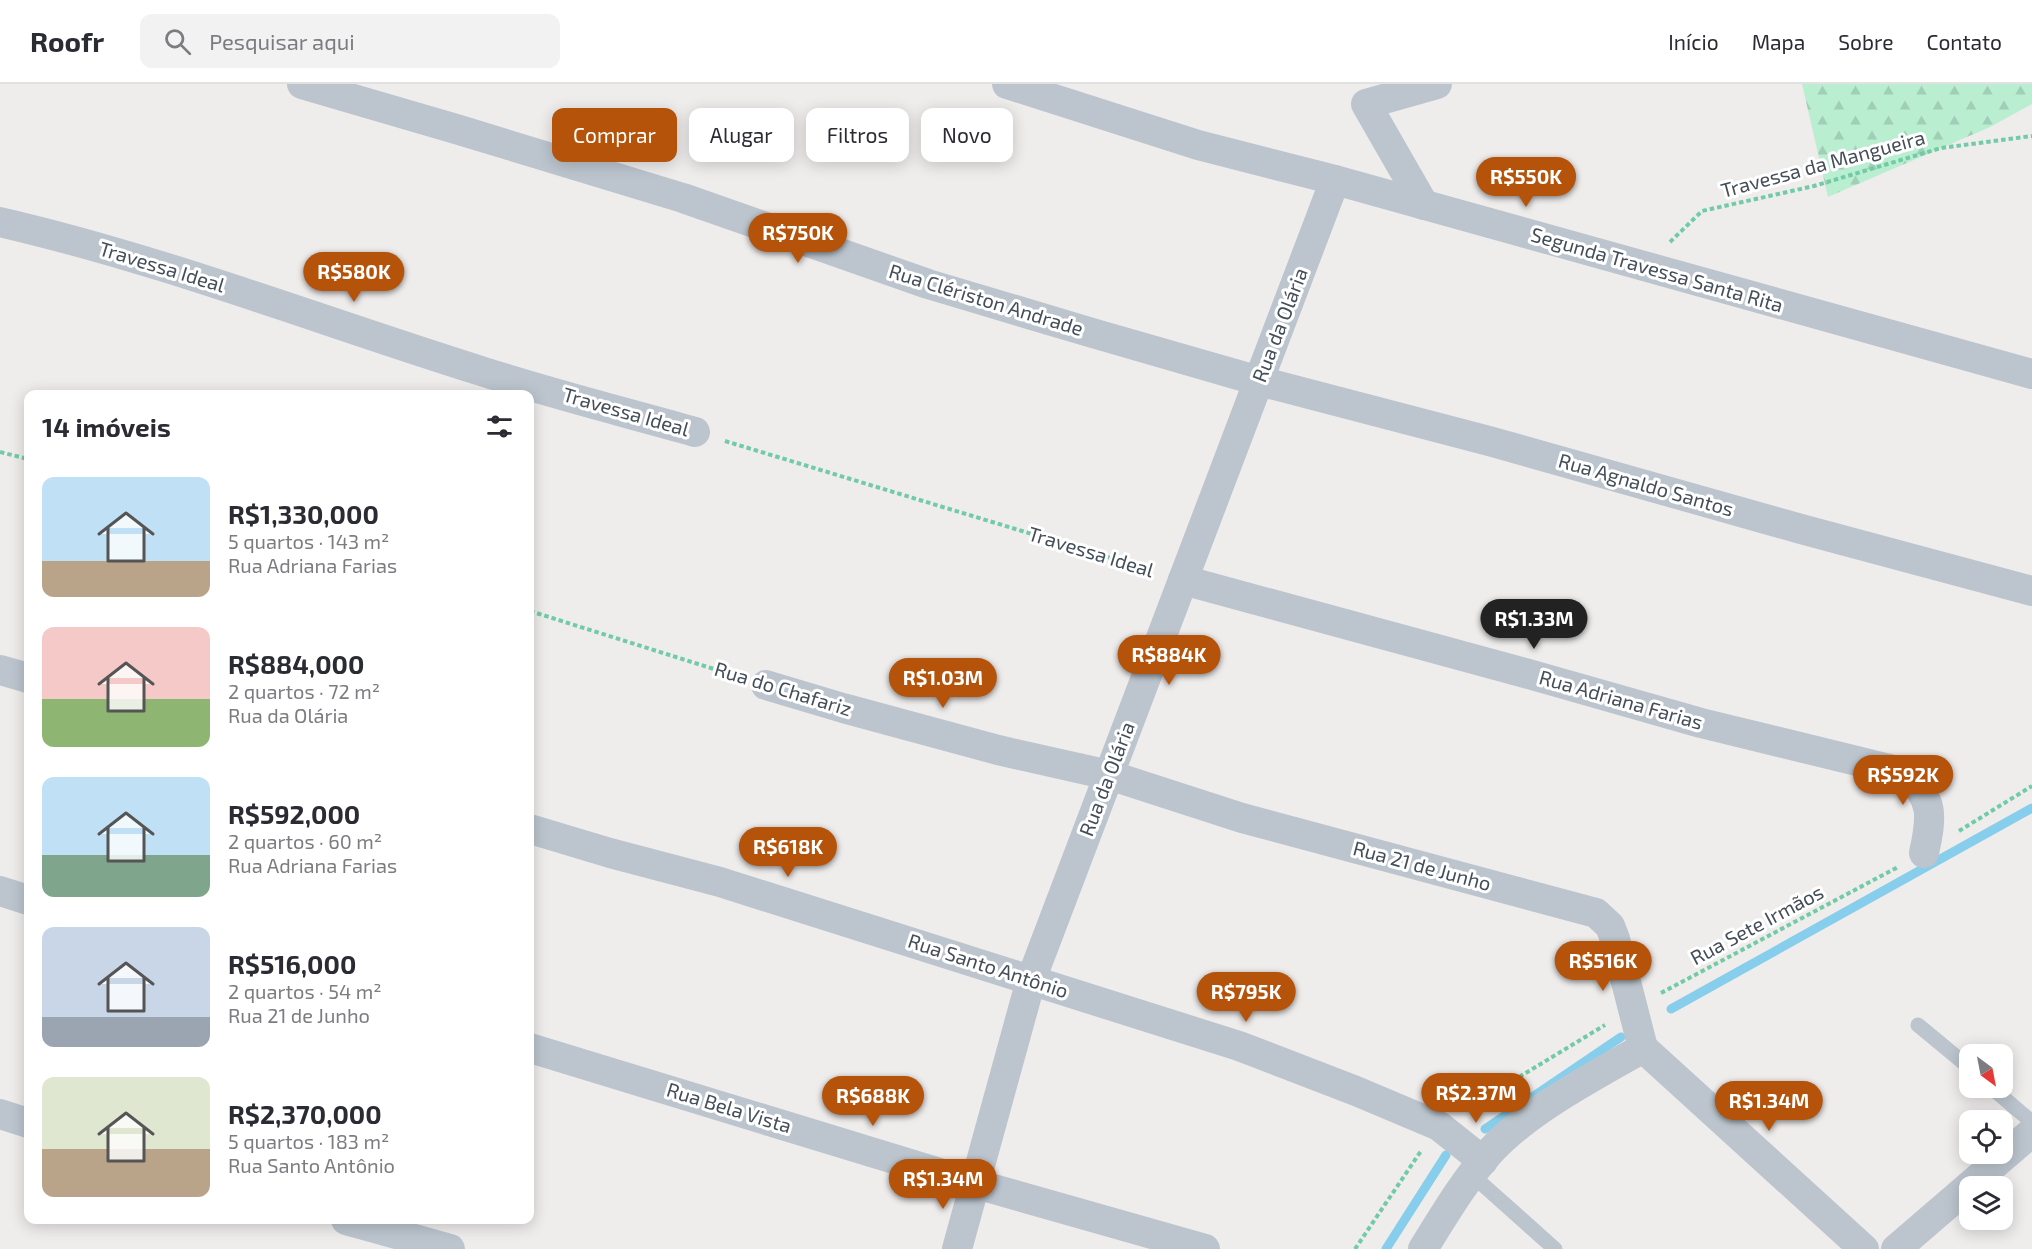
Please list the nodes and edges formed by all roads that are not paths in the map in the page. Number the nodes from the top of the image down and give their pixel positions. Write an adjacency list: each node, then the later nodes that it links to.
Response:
1 (302, 84): 9 (street, Rua Clériston Andrade)
2 (1007, 84): 5 (street, Segunda Travessa Santa Rita)
3 (1437, 84): 4 (street)
4 (1359, 94): 6 (street)
5 (1335, 180): 6 (street, Segunda Travessa Santa Rita); 9 (street, Rua da Olária)
6 (1424, 205): 8 (street, Segunda Travessa Santa Rita)
7 (0, 222): 10 (street, Travessa Ideal)
8 (2032, 374)
9 (1259, 381): 11 (street, Rua da Olária); 12 (street, Rua Agnaldo Santos)
10 (695, 432)
11 (1183, 580): 16 (street, Rua da Olária); 18 (street, Rua Adriana Farias)
12 (2032, 591)
13 (0, 670): 14 (street)
14 (24, 677)
15 (766, 685): 16 (street, Rua do Chafariz)
16 (1109, 775): 21 (street, Rua da Olária); 23 (street, Rua 21 de Junho)
17 (534, 830): 21 (street, Rua Santo Antônio)
18 (1924, 853)
19 (0, 891): 20 (street)
20 (24, 899)
21 (1031, 980): 31 (street, Rua Santo Antônio); 32 (street, Rua da Olária)
22 (1918, 1024): 25 (lane)
23 (1643, 1048): 31 (street); 39 (street)
24 (534, 1049): 32 (street, Rua Bela Vista)
25 (1959, 1059)
26 (2004, 1098): 29 (lane)
27 (0, 1114): 28 (street)
28 (24, 1122)
29 (2032, 1122)
30 (2032, 1132): 40 (street)
31 (1477, 1168): 37 (street); 38 (lane)
32 (976, 1184): 35 (street, Rua da Olária); 36 (street, Rua Bela Vista)
33 (360, 1224): 34 (street)
34 (450, 1249)
35 (957, 1249)
36 (1205, 1249)
37 (1423, 1249)
38 (1555, 1249)
39 (1864, 1249)
40 (1896, 1249)

